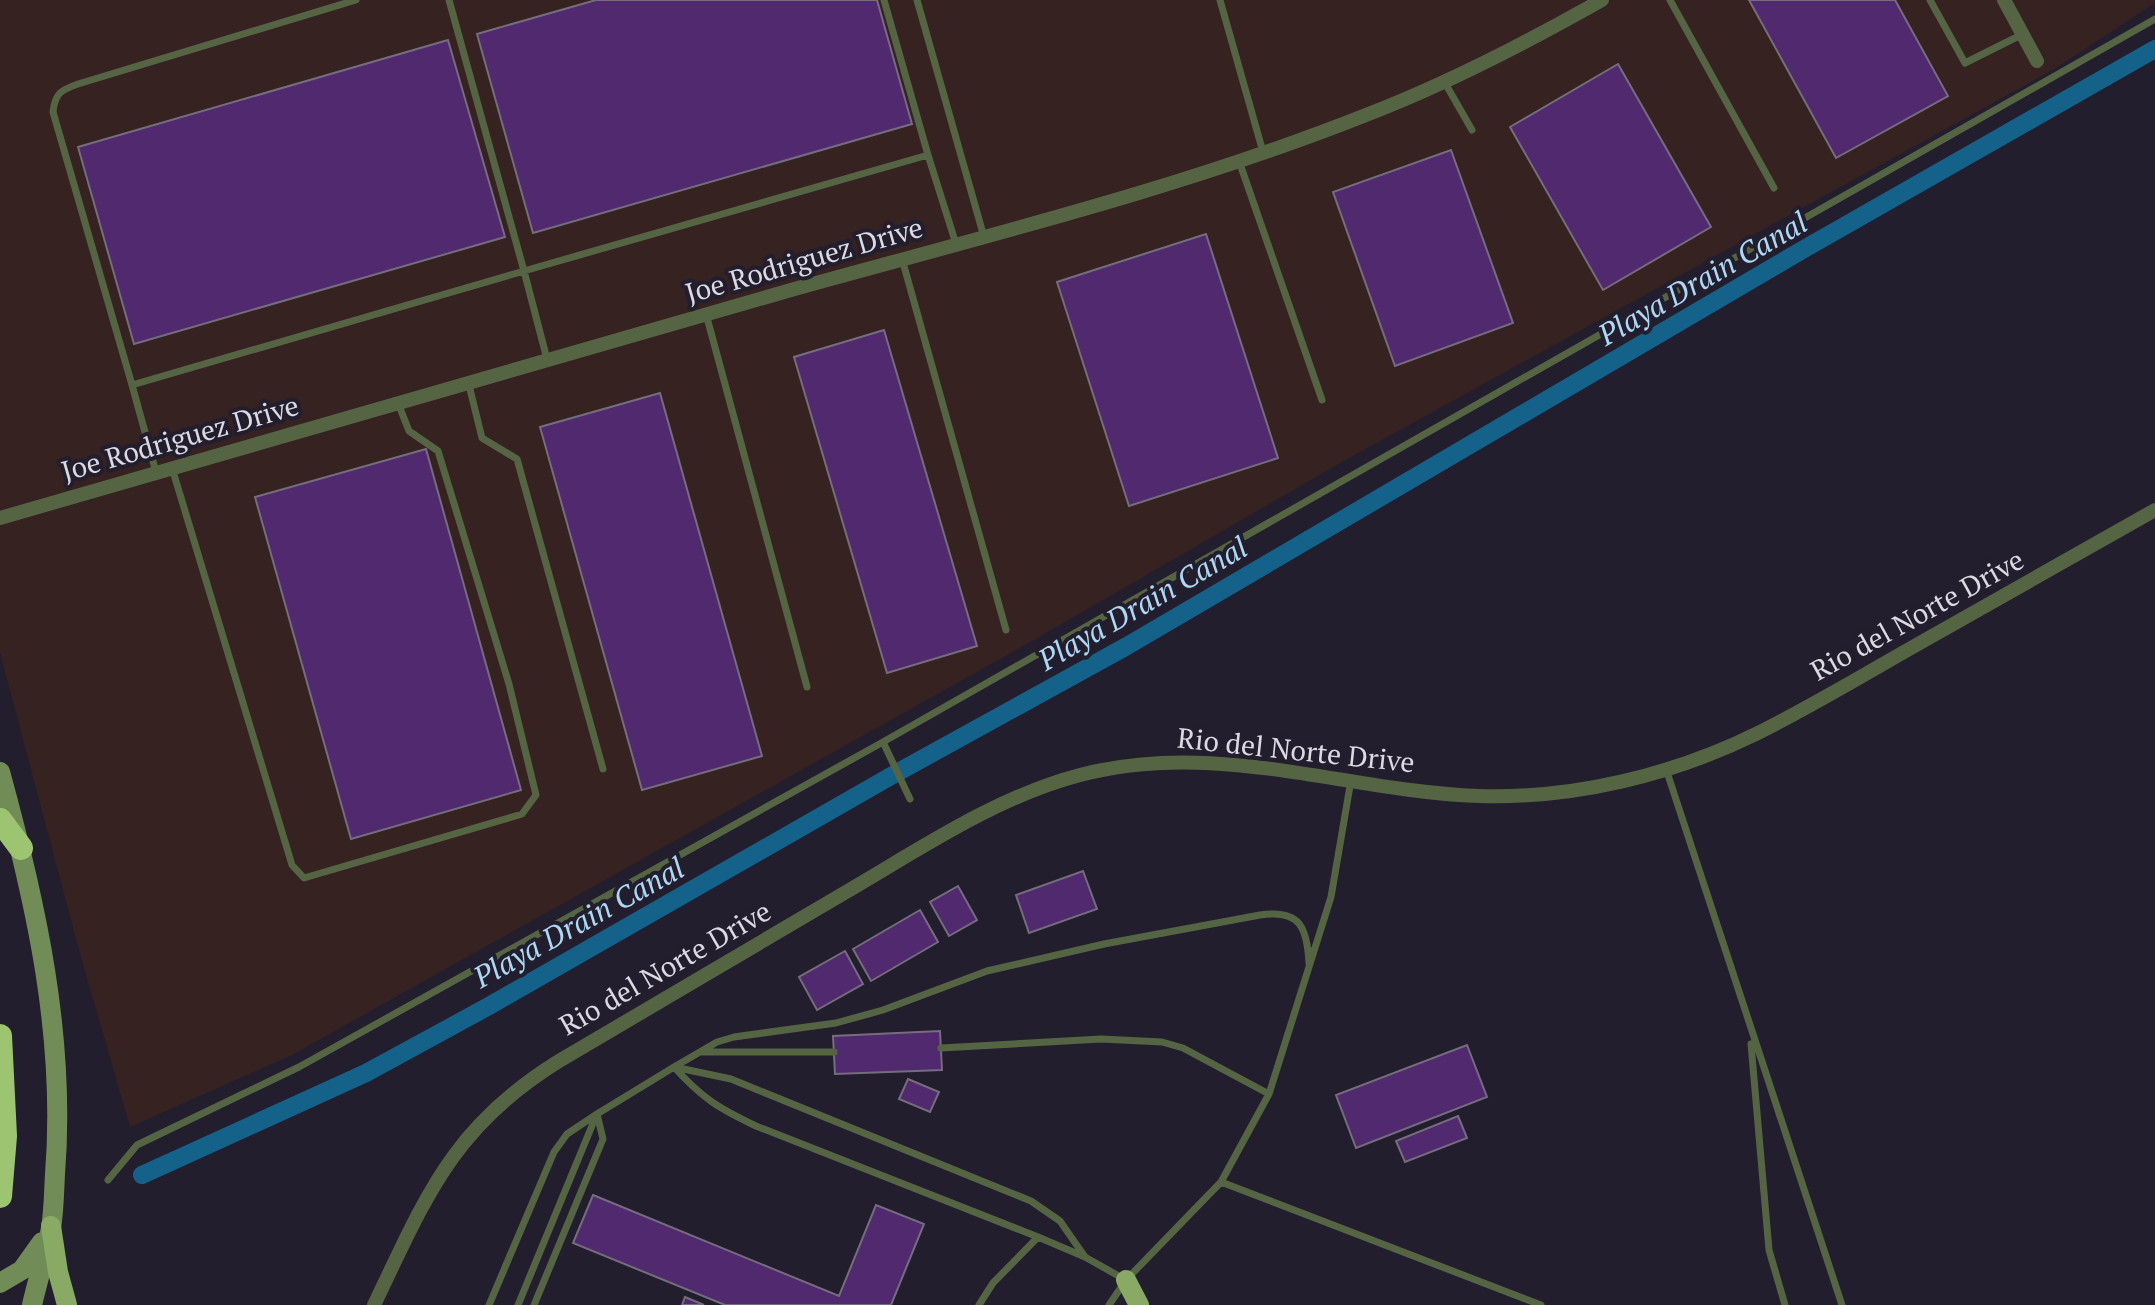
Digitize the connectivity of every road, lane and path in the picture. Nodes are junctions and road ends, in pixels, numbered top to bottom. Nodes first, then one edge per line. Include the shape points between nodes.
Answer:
1 (356, 0) edge
2 (449, 0) edge
3 (884, 0) edge
4 (917, 0) edge
5 (1220, 0) edge
6 (1602, 0) edge
7 (1670, 0) edge
8 (1930, 0) edge
9 (2004, 0) edge
10 (2155, 19) edge
11 (2023, 34) junction
12 (2037, 61) dead end
13 (1444, 81) junction
14 (1472, 130) dead end
15 (1263, 152) junction
16 (928, 155) junction
17 (1239, 161) junction
18 (1774, 188) dead end
19 (984, 237) junction
20 (956, 244) junction
21 (902, 259) junction
22 (524, 271) junction
23 (706, 314) junction
24 (547, 359) junction
25 (468, 381) junction
26 (132, 385) junction
27 (1322, 400) dead end
28 (397, 402) junction
29 (172, 468) junction
30 (156, 472) junction
31 (2155, 510) edge
32 (0, 518) edge
33 (1006, 630) dead end
34 (807, 687) dead end
35 (883, 742) junction
36 (603, 769) dead end
37 (1666, 769) junction
38 (0, 772) edge
39 (1351, 780) junction
40 (910, 799) dead end
41 (0, 820) edge
42 (21, 848) junction
43 (1309, 963) junction
44 (1750, 1030) junction
45 (0, 1036) edge
46 (941, 1048) dead end
47 (698, 1052) junction
48 (834, 1052) dead end
49 (674, 1067) junction
50 (1269, 1094) junction
51 (597, 1114) junction
52 (108, 1180) dead end
53 (1221, 1182) junction
54 (0, 1196) edge
55 (51, 1226) junction
56 (1038, 1237) junction
57 (1085, 1257) junction
58 (1126, 1280) junction
59 (0, 1283) edge
60 (32, 1305) edge
61 (67, 1305) edge
62 (374, 1305) edge
63 (489, 1305) edge
64 (518, 1305) edge
65 (534, 1305) edge
66 (979, 1305) edge
67 (1109, 1305) edge
68 (1139, 1305) edge
69 (1541, 1305) edge
70 (1785, 1305) edge
71 (1842, 1305) edge

1 - 26 lane via 78,84 54,98 53,112
2 - 22 lane
3 - 16 lane
4 - 19 lane
5 - 15 lane
6 - 13 street, Joe Rodriguez Drive
7 - 18 lane
8 - 11 lane via 1965,63
9 - 11 street
10 - 35 lane
11 - 12 street
13 - 14 lane
13 - 15 street, Joe Rodriguez Drive via 1371,114
15 - 17 street, Joe Rodriguez Drive
16 - 20 lane
16 - 22 lane
17 - 19 street, Joe Rodriguez Drive
17 - 27 lane
19 - 20 street, Joe Rodriguez Drive
20 - 21 street, Joe Rodriguez Drive
21 - 23 street, Joe Rodriguez Drive
21 - 33 lane
22 - 24 lane
22 - 26 lane
23 - 24 street, Joe Rodriguez Drive
23 - 34 lane
24 - 25 street, Joe Rodriguez Drive
25 - 28 street, Joe Rodriguez Drive
25 - 36 lane via 482,438 517,459
26 - 30 lane
28 - 29 street, Joe Rodriguez Drive
28 - 29 lane via 409,431 438,451 509,684 536,795 522,814 493,823 304,878 298,872
29 - 30 street, Joe Rodriguez Drive
30 - 32 street, Joe Rodriguez Drive
31 - 37 street, Rio del Norte Drive via 1794,715
35 - 40 lane
35 - 52 lane via 299,1067 137,1145
37 - 39 street, Rio del Norte Drive via 1610,784 1514,795 1479,796
37 - 44 lane
38 - 42 main road
39 - 43 lane via 1331,897
39 - 62 street, Rio del Norte Drive via 1202,761 1116,767 1031,791 937,838 549,1067 497,1105 439,1176
41 - 42 highway
42 - 55 main road via 51,1004 58,1072
43 - 47 lane via 1300,923 1286,914 1260,915 987,971 864,1015 734,1037
43 - 50 lane
44 - 70 lane via 1769,1250
44 - 71 lane
45 - 54 highway via 5,1136
46 - 50 lane via 1101,1039 1162,1042
47 - 48 lane
47 - 49 lane
49 - 51 lane
49 - 56 lane via 706,1099 756,1126
49 - 57 lane via 731,1079 1031,1201 1060,1221
50 - 53 lane
51 - 63 lane via 567,1134 554,1152
51 - 64 lane
51 - 65 lane via 603,1139
53 - 58 lane
53 - 69 lane
55 - 59 main road via 30,1262
55 - 60 main road
55 - 61 main road
56 - 57 lane
56 - 66 lane
57 - 58 lane
58 - 67 lane
58 - 68 main road

